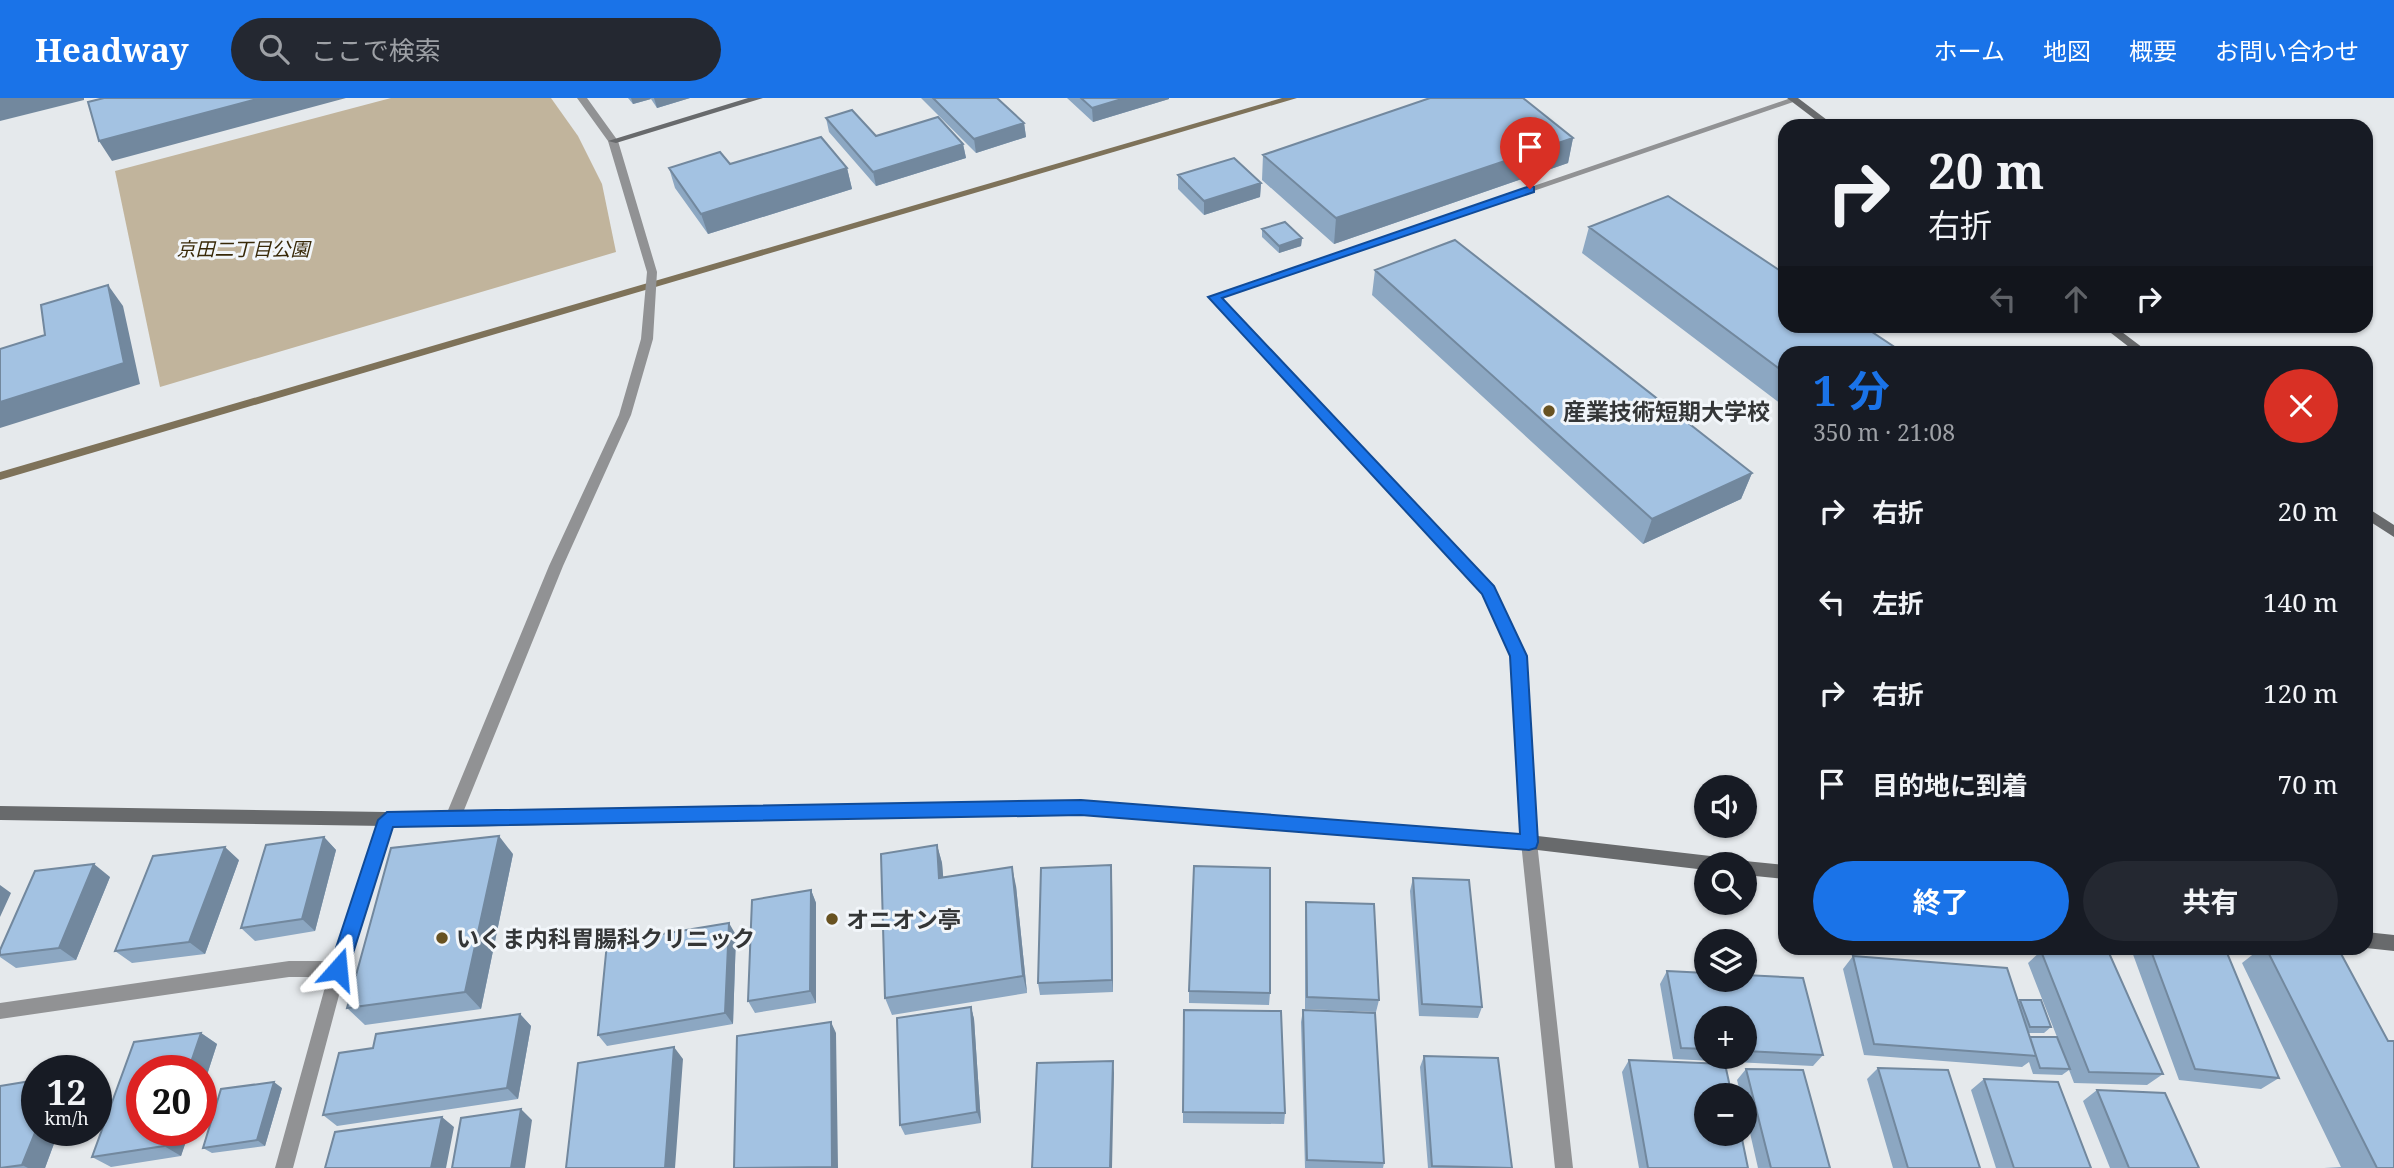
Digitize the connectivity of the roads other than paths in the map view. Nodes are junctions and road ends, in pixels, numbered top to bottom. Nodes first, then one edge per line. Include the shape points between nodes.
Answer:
1 (582, 98) edge
2 (758, 98) edge
3 (1793, 99) edge
4 (1820, 119) edge
5 (613, 141) junction
6 (2117, 333) edge
7 (2135, 346) edge
8 (2373, 517) edge
9 (2394, 532) edge
10 (0, 813) edge
11 (387, 820) junction
12 (452, 820) junction
13 (1529, 842) junction
14 (1694, 861) edge
15 (1757, 868) edge
16 (1778, 871) edge
17 (2373, 941) edge
18 (2394, 943) edge
19 (338, 969) junction
20 (0, 1011) edge
21 (284, 1168) edge
22 (1564, 1168) edge

1 - 5 street
2 - 5 street
3 - 4 street
3 - 13 street via 1214,297 1489,590 1518,656
5 - 12 street via 652,276 647,339 625,415 556,566
6 - 7 street
8 - 9 street
10 - 11 street
11 - 12 street
11 - 19 street
12 - 13 street via 1081,807
13 - 14 street
13 - 22 street
15 - 16 street
17 - 18 street
19 - 20 street via 289,969
19 - 21 street

